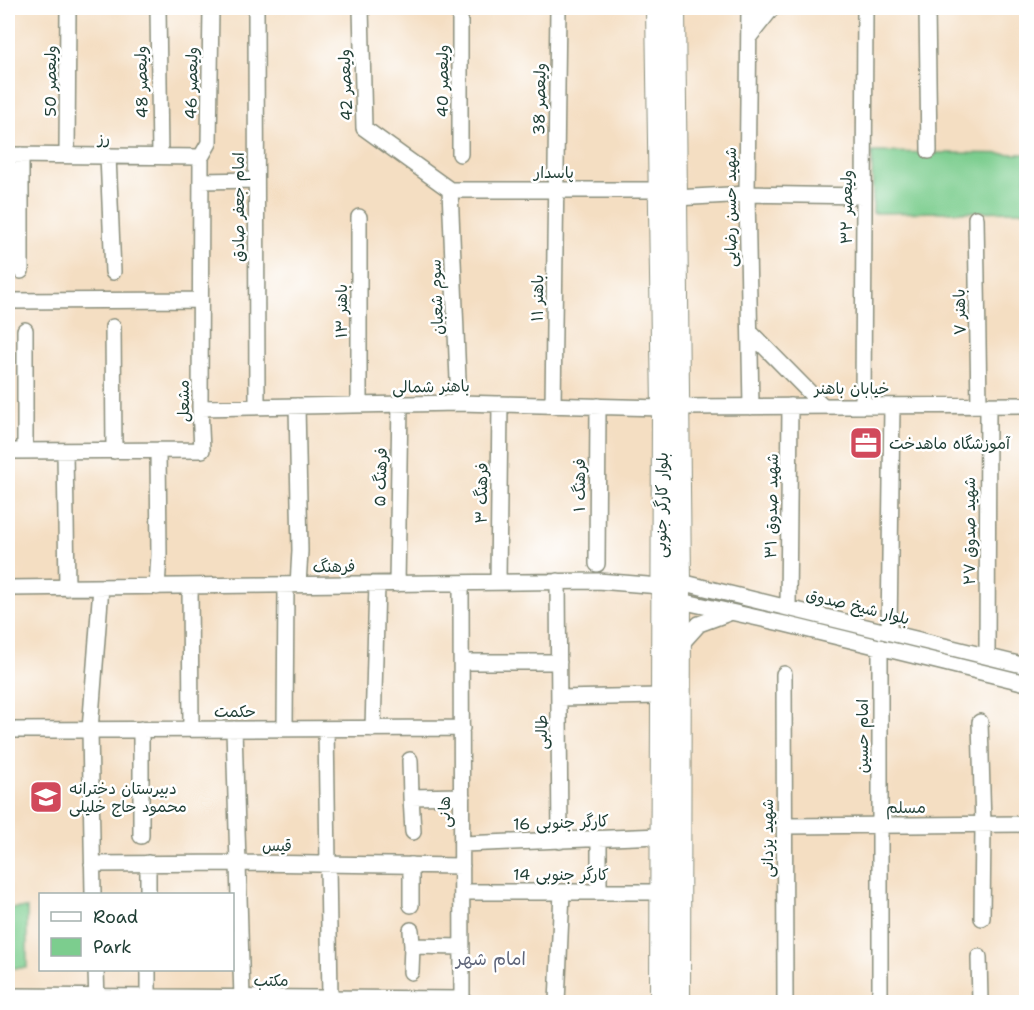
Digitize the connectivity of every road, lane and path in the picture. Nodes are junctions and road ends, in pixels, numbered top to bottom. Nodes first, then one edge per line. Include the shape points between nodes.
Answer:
1 (68, 8) edge
2 (158, 8) edge
3 (211, 8) edge
4 (256, 8) edge
5 (361, 8) edge
6 (460, 8) edge
7 (558, 8) edge
8 (656, 8) edge
9 (675, 8) edge
10 (749, 8) edge
11 (772, 8) edge
12 (865, 8) edge
13 (927, 8) edge
14 (749, 37) junction
15 (929, 151) dead end
16 (460, 154) dead end
17 (14, 155) edge
18 (67, 155) junction
19 (108, 156) junction
20 (159, 156) junction
21 (201, 157) junction
22 (256, 180) junction
23 (201, 181) junction
24 (450, 190) junction
25 (556, 190) junction
26 (657, 190) junction
27 (747, 194) junction
28 (864, 196) junction
29 (676, 198) junction
30 (359, 217) dead end
31 (976, 218) dead end
32 (21, 271) dead end
33 (113, 272) dead end
34 (200, 300) junction
35 (8, 301) edge
36 (113, 327) dead end
37 (25, 330) dead end
38 (750, 332) junction
39 (670, 381) junction
40 (459, 403) junction
41 (400, 404) junction
42 (501, 404) junction
43 (359, 405) junction
44 (983, 405) junction
45 (1026, 405) edge
46 (297, 406) junction
47 (553, 406) junction
48 (598, 406) junction
49 (790, 406) junction
50 (823, 406) junction
51 (863, 406) junction
52 (892, 406) junction
53 (257, 407) junction
54 (751, 407) junction
55 (200, 408) junction
56 (670, 408) junction
57 (158, 450) junction
58 (8, 451) edge
59 (25, 451) junction
60 (65, 451) junction
61 (114, 451) junction
62 (597, 564) dead end
63 (558, 581) junction
64 (498, 582) junction
65 (461, 583) junction
66 (377, 584) junction
67 (396, 584) junction
68 (292, 585) junction
69 (157, 586) junction
70 (190, 586) junction
71 (660, 586) junction
72 (101, 587) junction
73 (8, 588) edge
74 (67, 588) junction
75 (681, 591) junction
76 (788, 607) junction
77 (731, 612) junction
78 (889, 632) junction
79 (681, 644) junction
80 (880, 647) junction
81 (987, 657) junction
82 (462, 662) junction
83 (559, 662) junction
84 (1026, 666) edge
85 (784, 674) dead end
86 (1026, 684) edge
87 (660, 696) junction
88 (559, 698) junction
89 (980, 722) dead end
90 (462, 728) junction
91 (141, 729) junction
92 (191, 729) junction
93 (234, 729) junction
94 (285, 729) junction
95 (326, 729) junction
96 (373, 729) junction
97 (8, 730) edge
98 (90, 730) junction
99 (410, 760) dead end
100 (462, 796) junction
101 (411, 798) junction
102 (1026, 824) edge
103 (880, 825) junction
104 (983, 825) junction
105 (785, 826) junction
106 (412, 832) dead end
107 (141, 836) dead end
108 (660, 837) junction
109 (599, 839) junction
110 (560, 841) junction
111 (463, 844) junction
112 (148, 863) junction
113 (238, 863) junction
114 (328, 863) junction
115 (92, 864) junction
116 (411, 865) junction
117 (462, 866) junction
118 (462, 892) junction
119 (562, 892) junction
120 (598, 892) junction
121 (660, 892) junction
122 (93, 893) edge
123 (148, 893) edge
124 (411, 905) dead end
125 (982, 918) dead end
126 (461, 947) junction
127 (979, 957) dead end
128 (96, 971) edge
129 (148, 971) edge
130 (411, 972) dead end
131 (8, 996) edge
132 (148, 998) junction
133 (242, 998) junction
134 (330, 998) junction
135 (97, 1000) edge
136 (187, 1000) edge
137 (281, 1000) edge
138 (375, 1000) edge
139 (462, 1001) edge
140 (557, 1002) edge
141 (660, 1002) edge
142 (680, 1002) edge
143 (786, 1002) edge
144 (880, 1002) edge
145 (980, 1002) edge

1 - 18 street, ولیعصر 50
2 - 20 street, ولیعصر 48
3 - 21 street, ولیعصر 46 via 208,143
4 - 22 street, امام جعفر صادق
5 - 24 street, ولیعصر 42 via 364,128
6 - 16 street, ولیعصر 40
7 - 25 street, ولیعصر 38
8 - 26 main road, بلوار کارگر جنوبی
9 - 29 main road, بلوار کارگر جنوبی
10 - 14 street, شهید حسن رضایی
11 - 14 street
12 - 28 street, ولیعصر ۳۲
13 - 15 street
14 - 27 street, شهید حسن رضایی
17 - 18 street, رز
17 - 32 street
18 - 19 street, رز
19 - 20 street, رز
19 - 33 street
20 - 21 street, رز
21 - 23 street, مشعل
22 - 23 street
22 - 53 street, امام جعفر صادق
23 - 34 street, مشعل
24 - 25 street, پاسدار
24 - 40 street, سوم شعبان
25 - 26 street, پاسدار
25 - 47 street, باهنر ۱۱
26 - 39 main road, بلوار کارگر جنوبی
27 - 28 street
27 - 29 street
27 - 38 street, شهید حسن رضایی
28 - 51 street, ولیعصر ۳۲
29 - 39 main road, بلوار کارگر جنوبی
30 - 43 street, باهنر ۱۳
31 - 44 street, باهنر ۷
34 - 35 street
34 - 55 street, مشعل
36 - 61 street
37 - 59 street
38 - 50 street
38 - 54 street, شهید حسن رضایی
39 - 56 main road, بلوار کارگر جنوبی
40 - 41 street, باهنر شمالی
40 - 42 street, باهنر شمالی
41 - 43 street, باهنر شمالی
41 - 67 street, فرهنگ ۵
42 - 47 street, باهنر شمالی
42 - 64 street, فرهنگ ۳
43 - 46 street, باهنر شمالی
44 - 45 street, خیابان باهنر
44 - 52 street, خیابان باهنر
44 - 81 street, شهید صدوق ۲۷
46 - 53 street, باهنر شمالی
46 - 68 street via 300,552
47 - 48 street, باهنر شمالی
48 - 56 street, باهنر شمالی
48 - 62 street, فرهنگ ۱
49 - 50 street, خیابان باهنر
49 - 54 street, خیابان باهنر
49 - 76 street, شهید صدوق ۳۱
50 - 51 street, خیابان باهنر
51 - 52 street, خیابان باهنر
52 - 78 street
53 - 55 street, باهنر شمالی
54 - 56 street, خیابان باهنر
55 - 57 street, مشعل via 202,450
56 - 71 main road, بلوار کارگر جنوبی
56 - 75 main road, بلوار کارگر جنوبی
57 - 61 street, مشعل
57 - 69 street
58 - 59 street, مشعل
59 - 60 street, مشعل
60 - 61 street, مشعل
60 - 74 street
63 - 64 street, فرهنگ
63 - 71 street, فرهنگ
63 - 83 street, طالبی
64 - 65 street, فرهنگ
65 - 67 street, فرهنگ
65 - 82 street, هانی
66 - 67 street, فرهنگ
66 - 68 street, فرهنگ
66 - 96 street
68 - 70 street, فرهنگ
68 - 94 street via 285,622
69 - 70 street, فرهنگ
69 - 72 street, فرهنگ
70 - 92 street
71 - 75 main road
71 - 87 main road, بلوار کارگر جنوبی
72 - 74 street, فرهنگ
72 - 98 street
73 - 74 street, فرهنگ
75 - 76 street, بلوار شیخ صدوق
75 - 77 street
75 - 79 main road, بلوار کارگر جنوبی
76 - 78 street, بلوار شیخ صدوق
77 - 79 street via 699,624
77 - 80 street
78 - 81 street, بلوار شیخ صدوق
79 - 142 main road, بلوار کارگر جنوبی
80 - 86 street
80 - 103 street, امام حسین
81 - 84 street, بلوار شیخ صدوق
82 - 83 street
82 - 90 street, هانی
83 - 88 street, طالبی
85 - 105 street, شهید یزدانی
87 - 88 street
87 - 108 main road, بلوار کارگر جنوبی
88 - 110 street, طالبی
89 - 104 street
90 - 96 street, حکمت
90 - 100 street, هانی
91 - 92 street, حکمت
91 - 98 street, حکمت
91 - 107 street
92 - 93 street, حکمت
93 - 94 street, حکمت
93 - 113 street
94 - 95 street, حکمت
95 - 96 street, حکمت
95 - 114 street
97 - 98 street, حکمت
98 - 115 street
99 - 101 street
100 - 101 street
100 - 111 street, هانی
101 - 106 street
102 - 104 street, مسلم
103 - 104 street, مسلم
103 - 105 street, مسلم
103 - 144 street, امام حسین
104 - 125 street
105 - 143 street, شهید یزدانی
108 - 109 street, کارگر جنوبی 16
108 - 121 main road, بلوار کارگر جنوبی
109 - 110 street, کارگر جنوبی 16
109 - 120 street
110 - 111 street, کارگر جنوبی 16
111 - 117 street, هانی
112 - 113 street, قیس
112 - 115 street, قیس
112 - 123 street
113 - 114 street, قیس
113 - 133 street
114 - 116 street, قیس
114 - 134 street
115 - 122 street
116 - 117 street, قیس
116 - 124 street
117 - 118 street, هانی
118 - 119 street, کارگر جنوبی 14
118 - 126 street, هانی
119 - 120 street, کارگر جنوبی 14
119 - 140 street
120 - 121 street, کارگر جنوبی 14
121 - 141 main road, بلوار کارگر جنوبی
126 - 130 street via 412,938
126 - 139 street, هانی
127 - 145 street
128 - 135 street
129 - 132 street
131 - 135 street, مکتب
132 - 135 street, مکتب
132 - 136 street, مکتب
133 - 136 street, مکتب
133 - 137 street, مکتب
134 - 137 street, مکتب
134 - 138 street, مکتب
138 - 139 street, مکتب

